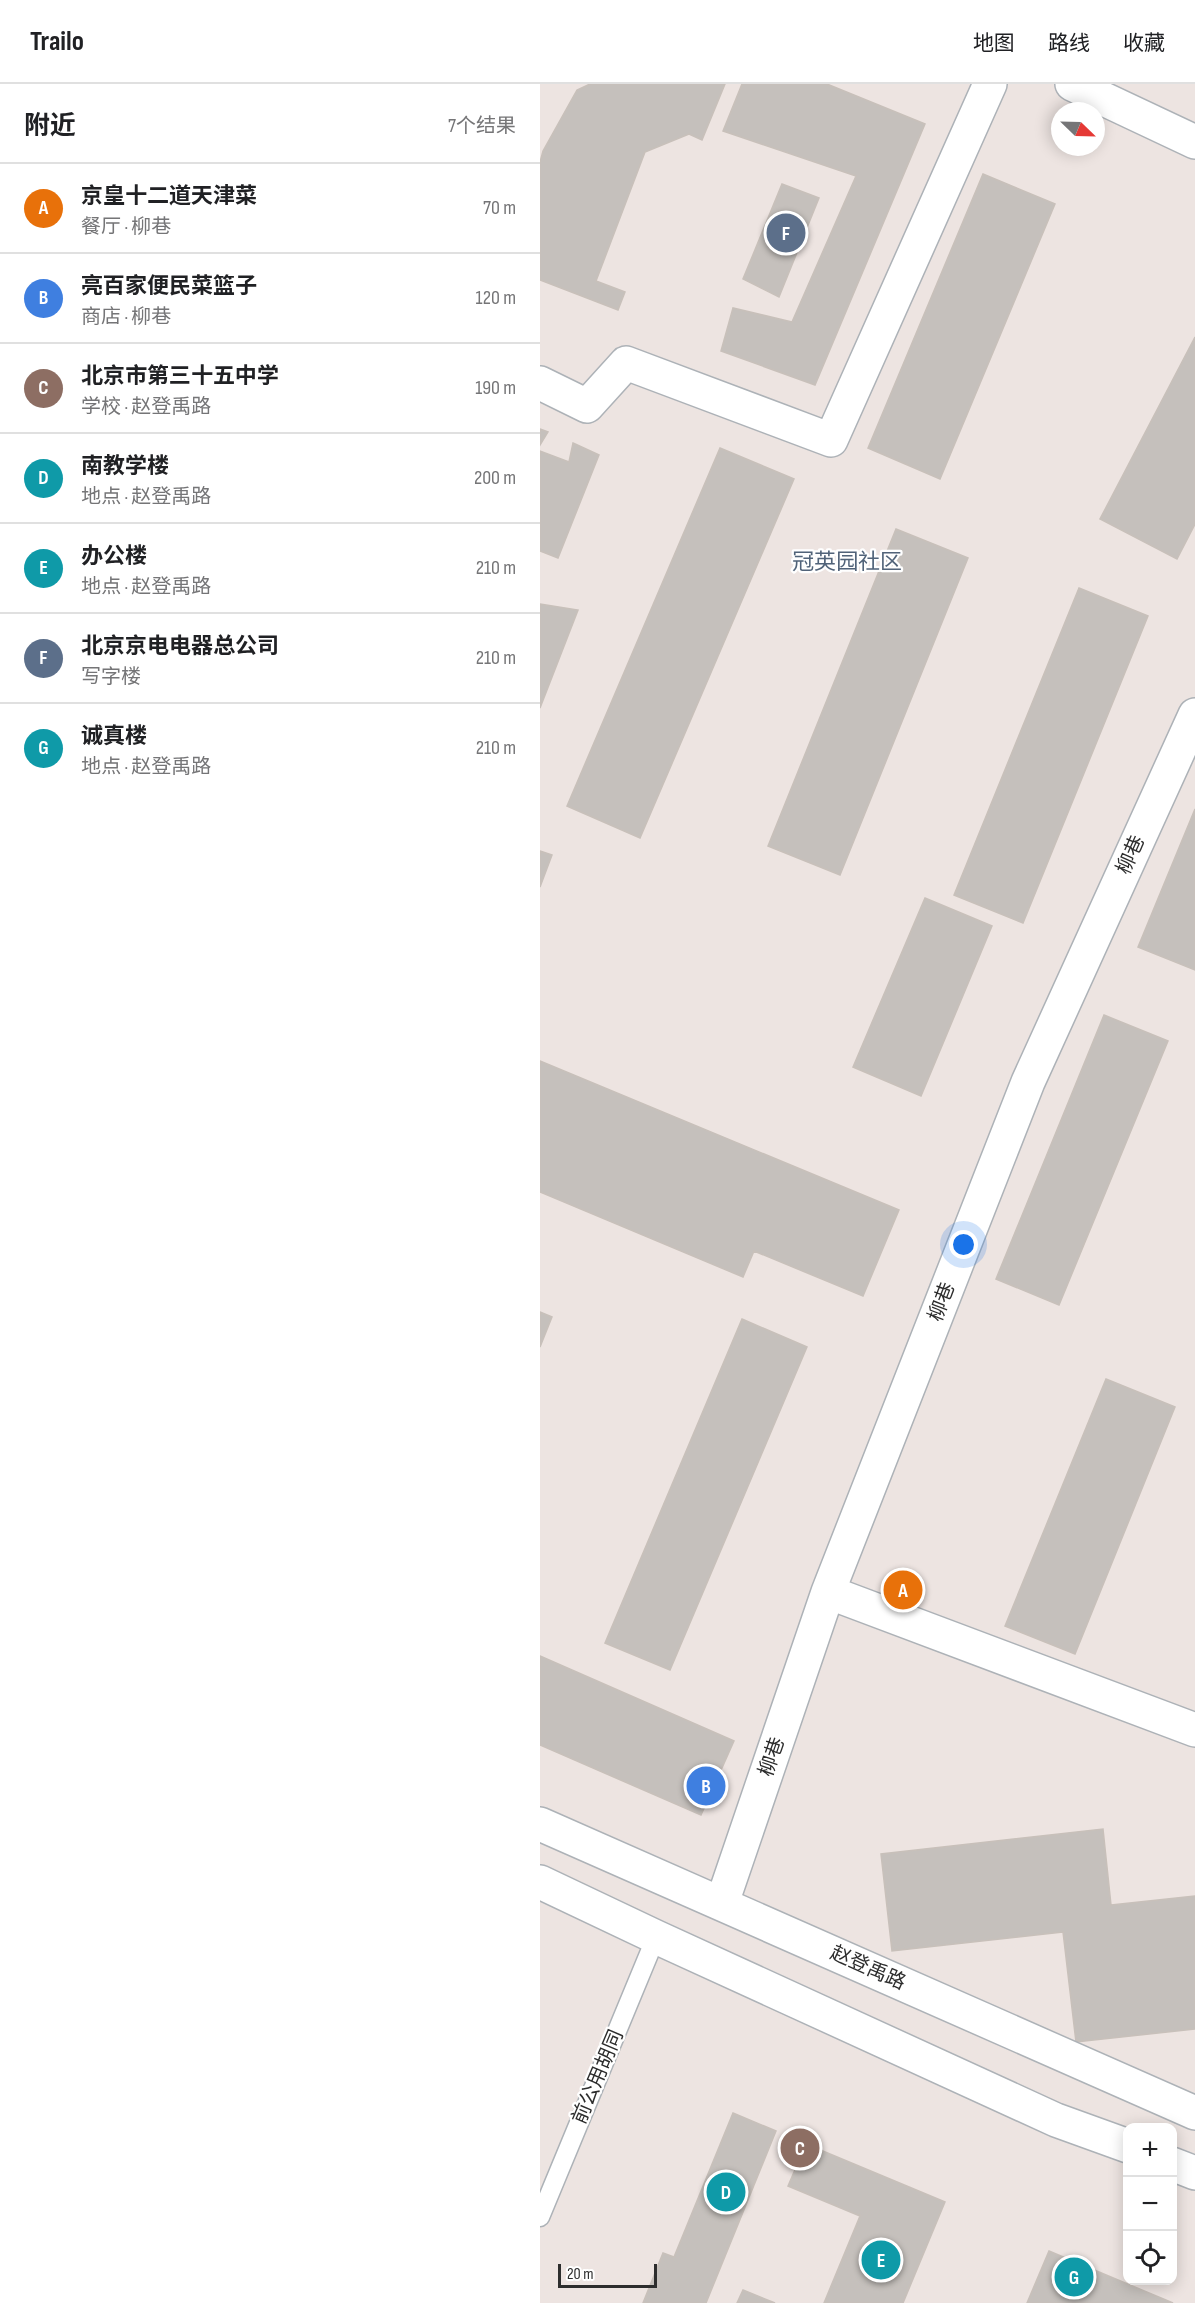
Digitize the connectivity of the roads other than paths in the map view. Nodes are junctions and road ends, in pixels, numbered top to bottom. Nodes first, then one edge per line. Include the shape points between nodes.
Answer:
1 (990, 84) edge
2 (1072, 84) edge
3 (1195, 142) edge
4 (540, 383) edge
5 (1195, 715) edge
6 (828, 1592) junction
7 (1195, 1730) edge
8 (540, 1824) edge
9 (540, 1882) edge
10 (722, 1903) junction
11 (656, 1937) junction
12 (1195, 2113) edge
13 (1123, 2144) edge
14 (1177, 2166) edge
15 (1195, 2174) edge
16 (540, 2217) edge

1 - 4 street via 831,440 626,363 587,406
2 - 3 street
5 - 6 street, 柳巷 via 1028,1082
6 - 7 street
6 - 10 street, 柳巷
8 - 10 street, 赵登禹路
9 - 11 street
10 - 12 street, 赵登禹路
11 - 13 street via 1056,2120
11 - 16 lane, 前公用胡同
14 - 15 street

